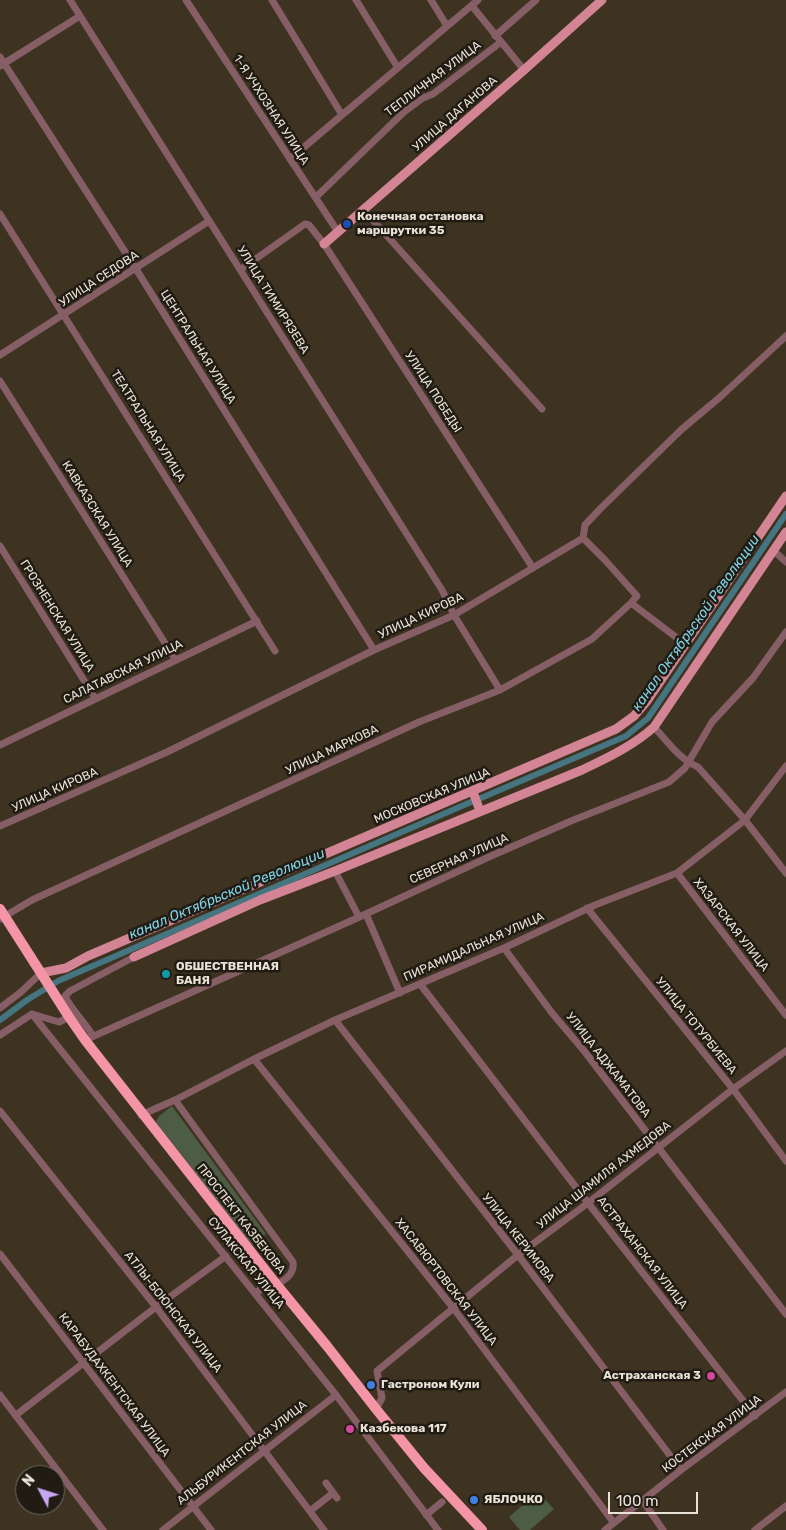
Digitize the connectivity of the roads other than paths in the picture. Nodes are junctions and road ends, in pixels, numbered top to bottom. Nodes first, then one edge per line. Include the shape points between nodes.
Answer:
1 (70, 0) edge
2 (186, 0) edge
3 (272, 0) edge
4 (356, 0) edge
5 (431, 0) edge
6 (478, 0) edge
7 (536, 0) edge
8 (601, 0) edge
9 (472, 6) junction
10 (80, 16) junction
11 (447, 26) junction
12 (498, 39) junction
13 (1, 62) edge
14 (398, 68) junction
15 (523, 70) junction
16 (342, 115) junction
17 (290, 159) junction
18 (316, 197) junction
19 (363, 210) junction
20 (0, 214) edge
21 (209, 221) junction
22 (337, 231) junction
23 (323, 243) junction
24 (136, 269) junction
25 (240, 270) junction
26 (64, 315) junction
27 (786, 336) edge
28 (0, 355) edge
29 (0, 381) edge
30 (542, 409) dead end
31 (786, 496) edge
32 (786, 532) edge
33 (584, 538) junction
34 (0, 546) edge
35 (773, 550) junction
36 (786, 562) edge
37 (533, 568) junction
38 (631, 603) junction
39 (454, 614) junction
40 (257, 620) junction
41 (786, 632) edge
42 (685, 644) junction
43 (374, 650) junction
44 (275, 651) dead end
45 (175, 660) junction
46 (500, 690) junction
47 (95, 698) junction
48 (654, 727) junction
49 (0, 744) edge
50 (688, 763) junction
51 (786, 766) edge
52 (473, 792) junction
53 (480, 811) junction
54 (745, 820) junction
55 (0, 826) edge
56 (335, 871) junction
57 (786, 873) edge
58 (677, 874) junction
59 (587, 908) junction
60 (1, 916) edge
61 (362, 916) junction
62 (504, 948) junction
63 (134, 957) joint
64 (42, 978) junction
65 (420, 984) junction
66 (400, 993) junction
67 (0, 1008) edge
68 (32, 1014) junction
69 (786, 1015) edge
70 (67, 1018) junction
71 (335, 1020) junction
72 (0, 1035) edge
73 (89, 1038) junction
74 (786, 1051) edge
75 (254, 1059) junction
76 (733, 1089) junction
77 (175, 1100) junction
78 (0, 1111) edge
79 (141, 1115) junction
80 (658, 1148) junction
81 (786, 1161) edge
82 (588, 1203) junction
83 (0, 1254) edge
84 (226, 1256) junction
85 (518, 1256) junction
86 (274, 1286) junction
87 (255, 1292) junction
88 (156, 1307) junction
89 (454, 1309) junction
90 (786, 1314) edge
91 (83, 1363) junction
92 (786, 1392) edge
93 (336, 1395) junction
94 (0, 1396) edge
95 (376, 1409) junction
96 (16, 1416) junction
97 (755, 1416) junction
98 (265, 1450) junction
99 (681, 1470) junction
100 (326, 1483) dead end
101 (643, 1501) junction
102 (442, 1502) dead end
103 (193, 1506) junction
104 (786, 1506) edge
105 (310, 1511) junction
106 (426, 1514) junction
107 (614, 1523) junction
108 (103, 1530) edge
109 (163, 1530) edge
110 (211, 1530) edge
111 (324, 1530) edge
112 (438, 1530) edge
113 (475, 1530) edge
114 (482, 1530) edge
115 (605, 1530) edge
116 (663, 1530) edge
117 (755, 1530) edge

1 - 10 street, УЛИЦА ТИМИРЯЗЕВА
2 - 17 street, 1-Я УЧХОЗНАЯ УЛИЦА
3 - 16 street
4 - 14 street
5 - 11 street
6 - 9 street
7 - 12 street, ТЕПЛИЧНАЯ УЛИЦА
8 - 15 main road, УЛИЦА ДАГАНОВА
9 - 11 street
9 - 12 street
10 - 13 street
10 - 21 street, УЛИЦА ТИМИРЯЗЕВА
11 - 14 street
12 - 15 street
12 - 18 street, ТЕПЛИЧНАЯ УЛИЦА via 433,94 404,112
13 - 24 street, ЦЕНТРАЛЬНАЯ УЛИЦА
14 - 16 street
15 - 19 main road, УЛИЦА ДАГАНОВА
16 - 17 street
17 - 18 street, 1-Я УЧХОЗНАЯ УЛИЦА
18 - 22 street, 1-Я УЧХОЗНАЯ УЛИЦА
19 - 22 main road, УЛИЦА ДАГАНОВА
19 - 30 street
20 - 26 street, ТЕАТРАЛЬНАЯ УЛИЦА
21 - 24 street, УЛИЦА СЕДОВА
21 - 25 street, УЛИЦА ТИМИРЯЗЕВА
22 - 23 main road, УЛИЦА ДАГАНОВА
23 - 25 street, УЛИЦА ПОБЕДЫ via 310,225 305,224
23 - 37 street, УЛИЦА ПОБЕДЫ
24 - 26 street, УЛИЦА СЕДОВА
24 - 43 street, ЦЕНТРАЛЬНАЯ УЛИЦА
25 - 39 street, УЛИЦА ТИМИРЯЗЕВА
26 - 28 street, УЛИЦА СЕДОВА
26 - 40 street, ТЕАТРАЛЬНАЯ УЛИЦА
27 - 33 street via 682,429 585,525
29 - 45 street, КАВКАЗСКАЯ УЛИЦА
31 - 42 main road, МОСКОВСКАЯ УЛИЦА
32 - 35 main road
33 - 37 street, УЛИЦА КИРОВА
33 - 38 street via 637,596
34 - 47 street, ГРОЗНЕНСКАЯ УЛИЦА
35 - 36 street
35 - 48 main road
37 - 39 street, УЛИЦА КИРОВА
38 - 42 street
38 - 46 street, УЛИЦА МАРКОВА via 592,639
39 - 43 street, УЛИЦА КИРОВА
39 - 46 street, УЛИЦА ТИМИРЯЗЕВА
40 - 44 street, ТЕАТРАЛЬНАЯ УЛИЦА
40 - 45 street, САЛАТАВСКАЯ УЛИЦА
41 - 50 street, СЕВЕРНАЯ УЛИЦА via 753,678 712,722
42 - 52 main road, МОСКОВСКАЯ УЛИЦА via 647,701 626,723
43 - 55 street, УЛИЦА КИРОВА via 167,752
45 - 47 street, САЛАТАВСКАЯ УЛИЦА
46 - 60 street, УЛИЦА МАРКОВА via 419,722
47 - 49 street, САЛАТАВСКАЯ УЛИЦА
48 - 50 street
48 - 53 main road via 618,752 582,770
50 - 54 street via 698,768
50 - 61 street, СЕВЕРНАЯ УЛИЦА via 669,782 562,825
51 - 54 street, ПИРАМИДАЛЬНАЯ УЛИЦА
52 - 53 main road
52 - 64 main road, МОСКОВСКАЯ УЛИЦА
53 - 56 main road
54 - 57 street
54 - 58 street, ПИРАМИДАЛЬНАЯ УЛИЦА
56 - 61 street
56 - 63 main road via 260,900
58 - 59 street, ПИРАМИДАЛЬНАЯ УЛИЦА
58 - 69 street, ХАЗАРСКАЯ УЛИЦА
59 - 62 street, ПИРАМИДАЛЬНАЯ УЛИЦА
59 - 76 street, УЛИЦА ТОТУРБИЕВА
60 - 64 highway, ПРОСПЕКТ КАЗБЕКОВА
61 - 66 street
61 - 73 street, СЕВЕРНАЯ УЛИЦА
62 - 65 street, ПИРАМИДАЛЬНАЯ УЛИЦА
62 - 80 street, УЛИЦА АДЖАМАТОВА
63 - 73 street via 65,996 87,1025
64 - 67 street
64 - 70 highway, ПРОСПЕКТ КАЗБЕКОВА
65 - 66 street, ПИРАМИДАЛЬНАЯ УЛИЦА
65 - 82 street, АСТРАХАНСКАЯ УЛИЦА
66 - 71 street, ПИРАМИДАЛЬНАЯ УЛИЦА
68 - 70 street via 59,1022
68 - 72 street
68 - 84 street, СУЛАКСКАЯ УЛИЦА
70 - 73 highway, ПРОСПЕКТ КАЗБЕКОВА
70 - 79 highway, ПРОСПЕКТ КАЗБЕКОВА
71 - 75 street, ПИРАМИДАЛЬНАЯ УЛИЦА
71 - 85 street, УЛИЦА КЕРИМОВА
73 - 79 highway, ПРОСПЕКТ КАЗБЕКОВА
74 - 76 street, УЛИЦА ШАМИЛЯ АХМЕДОВА
75 - 77 street, ПИРАМИДАЛЬНАЯ УЛИЦА
75 - 89 street, ХАСАВЮРТОВСКАЯ УЛИЦА
76 - 80 street, УЛИЦА ШАМИЛЯ АХМЕДОВА
76 - 81 street, УЛИЦА ТОТУРБИЕВА
77 - 79 street, ПИРАМИДАЛЬНАЯ УЛИЦА
77 - 86 street via 293,1262 290,1274
78 - 88 street, АТЛЫ-БОЮНСКАЯ УЛИЦА
79 - 86 highway, ПРОСПЕКТ КАЗБЕКОВА
80 - 82 street, УЛИЦА ШАМИЛЯ АХМЕДОВА
80 - 90 street, УЛИЦА АДЖАМАТОВА
82 - 85 street, УЛИЦА ШАМИЛЯ АХМЕДОВА
82 - 97 street, АСТРАХАНСКАЯ УЛИЦА
83 - 91 street, КАРАБУДАХКЕНТСКАЯ УЛИЦА
84 - 87 street, СУЛАКСКАЯ УЛИЦА
84 - 88 street
85 - 89 street, УЛИЦА ШАМИЛЯ АХМЕДОВА
85 - 99 street, УЛИЦА КЕРИМОВА
86 - 87 street
86 - 95 highway, ПРОСПЕКТ КАЗБЕКОВА
86 - 113 highway, ПРОСПЕКТ КАЗБЕКОВА via 420,1473
87 - 93 street, СУЛАКСКАЯ УЛИЦА
88 - 91 street
88 - 98 street, АТЛЫ-БОЮНСКАЯ УЛИЦА
89 - 95 street, УЛИЦА ШАМИЛЯ АХМЕДОВА via 378,1371 382,1398
89 - 107 street, ХАСАВЮРТОВСКАЯ УЛИЦА
91 - 96 street
91 - 103 street, КАРАБУДАХКЕНТСКАЯ УЛИЦА
92 - 97 street, КОСТЕКСКАЯ УЛИЦА
93 - 98 street, АЛЬБУРИКЕНТСКАЯ УЛИЦА
93 - 106 street, СУЛАКСКАЯ УЛИЦА
94 - 96 street
95 - 114 highway, ПРОСПЕКТ КАЗБЕКОВА via 424,1468
96 - 108 street
97 - 99 street, КОСТЕКСКАЯ УЛИЦА
98 - 103 street, АЛЬБУРИКЕНТСКАЯ УЛИЦА
98 - 105 street, АТЛЫ-БОЮНСКАЯ УЛИЦА
99 - 101 street, КОСТЕКСКАЯ УЛИЦА
100 - 105 street via 335,1496
101 - 107 street, КОСТЕКСКАЯ УЛИЦА
101 - 116 street
102 - 106 street
103 - 109 street, АЛЬБУРИКЕНТСКАЯ УЛИЦА
103 - 110 street, КАРАБУДАХКЕНТСКАЯ УЛИЦА
104 - 117 street
105 - 111 street, АТЛЫ-БОЮНСКАЯ УЛИЦА
106 - 112 street, СУЛАКСКАЯ УЛИЦА
107 - 115 street, КОСТЕКСКАЯ УЛИЦА

